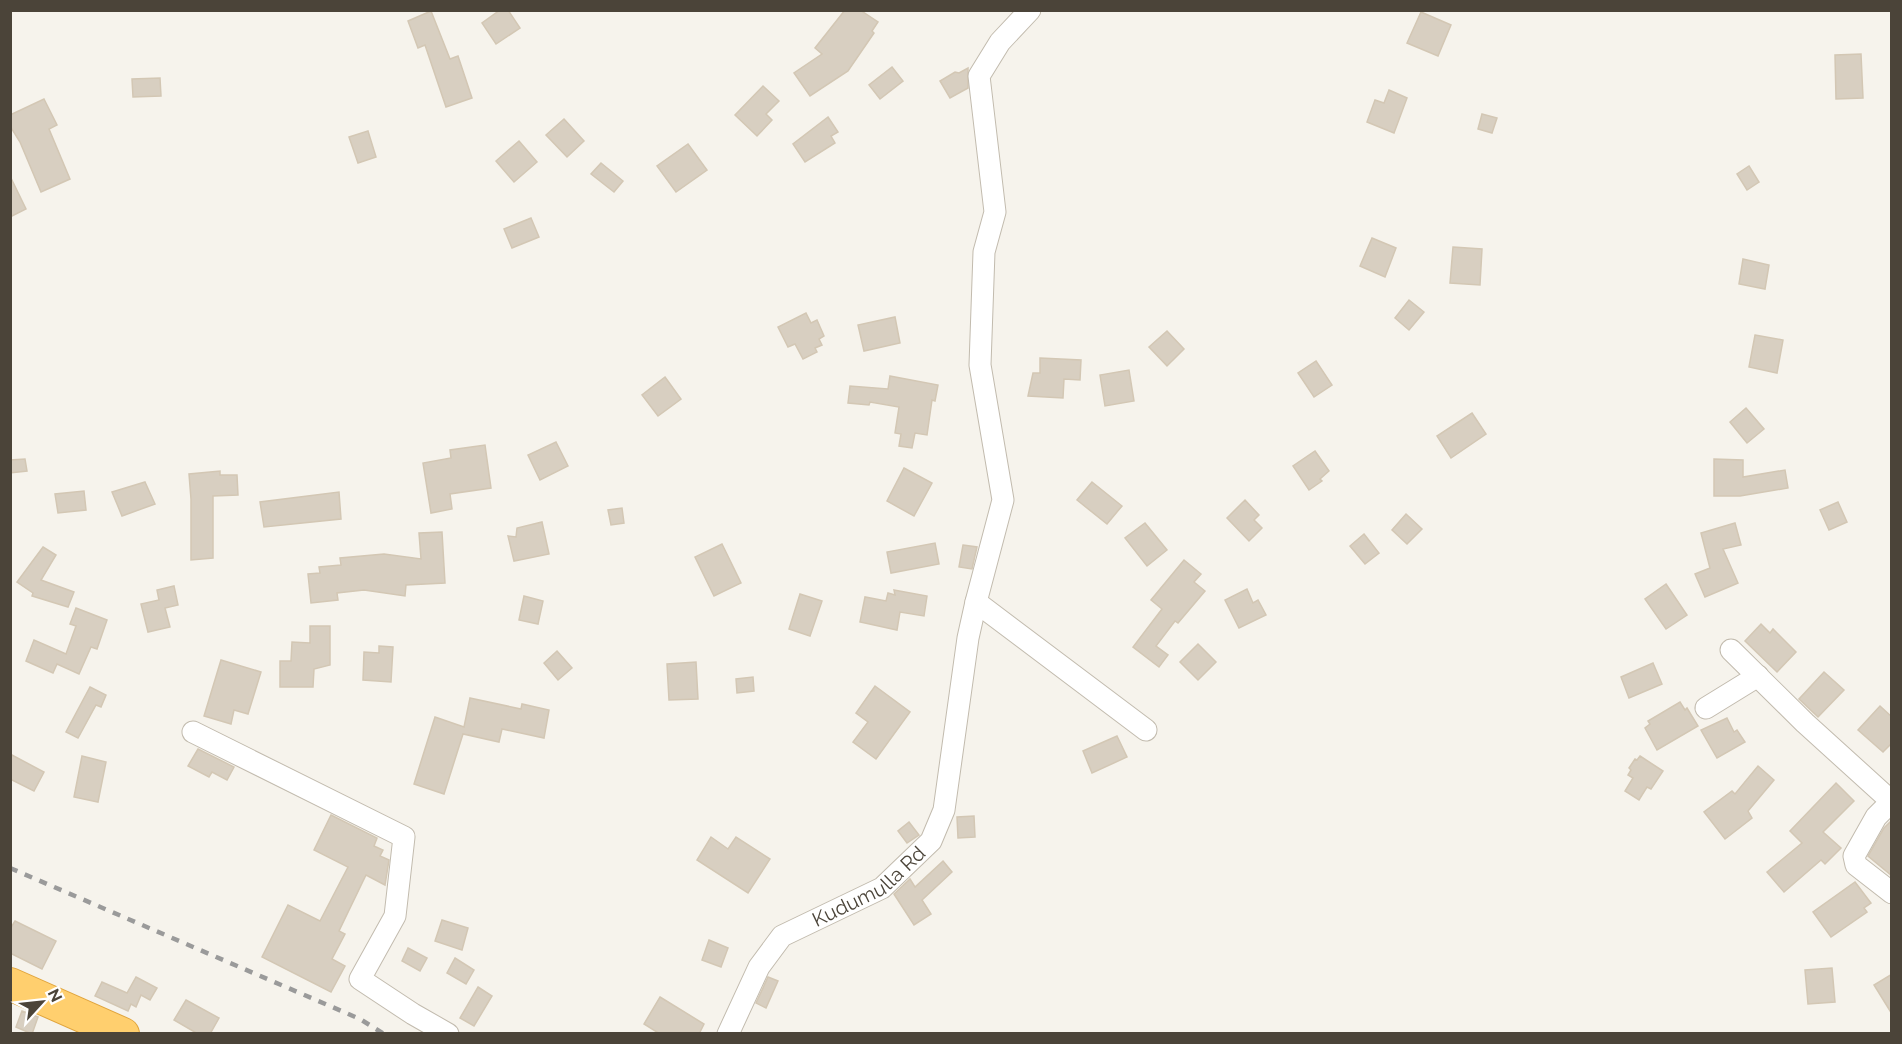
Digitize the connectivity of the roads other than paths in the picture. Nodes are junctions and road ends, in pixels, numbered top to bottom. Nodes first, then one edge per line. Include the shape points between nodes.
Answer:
1 (1030, 10) edge
2 (976, 602) junction
3 (1731, 650) dead end
4 (1758, 676) junction
5 (1706, 708) dead end
6 (1146, 730) dead end
7 (193, 732) dead end
8 (1891, 801) edge
9 (1892, 893) edge
10 (10, 984) edge
11 (123, 1034) edge
12 (448, 1034) edge
13 (728, 1034) edge

1 - 2 street, Kudumulla Rd via 1000,42 979,76 995,212 984,252 980,365 1003,500
2 - 6 street
2 - 13 street, Kudumulla Rd via 944,810 931,841 882,888 782,936 759,967
3 - 4 street
4 - 5 street
4 - 8 street
7 - 12 street via 404,837 395,916 360,979
8 - 9 street via 1876,817 1854,856 1856,865
10 - 11 highway

